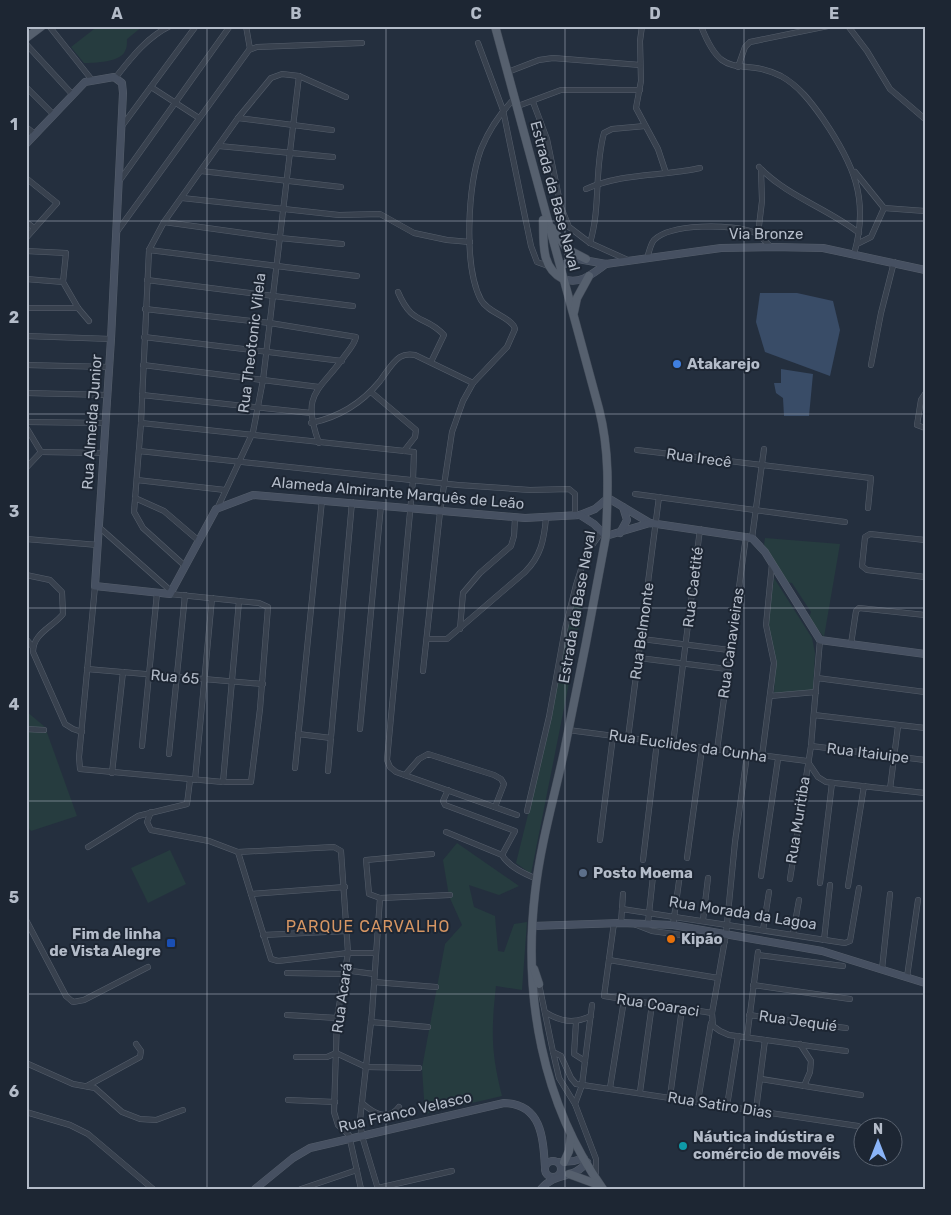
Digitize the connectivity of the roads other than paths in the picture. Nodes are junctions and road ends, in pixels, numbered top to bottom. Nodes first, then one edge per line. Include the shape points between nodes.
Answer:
1 (42, 26) edge
2 (49, 26) edge
3 (170, 26) edge
4 (196, 26) edge
5 (230, 26) edge
6 (246, 26) edge
7 (495, 26) edge
8 (642, 26) edge
9 (700, 26) edge
10 (828, 26) edge
11 (848, 26) edge
12 (814, 27) edge
13 (29, 33) edge
14 (362, 43) dead end
15 (478, 43) dead end
16 (26, 44) edge
17 (250, 49) junction
18 (640, 65) junction
19 (738, 67) junction
20 (508, 72) junction
21 (299, 76) junction
22 (116, 77) junction
23 (92, 80) junction
24 (151, 87) junction
25 (26, 88) edge
26 (640, 90) junction
27 (72, 94) junction
28 (346, 97) dead end
29 (515, 98) junction
30 (174, 102) junction
31 (534, 102) junction
32 (518, 106) junction
33 (503, 110) junction
34 (53, 114) junction
35 (199, 118) junction
36 (238, 118) junction
37 (925, 119) edge
38 (295, 124) junction
39 (645, 126) junction
40 (26, 127) edge
41 (122, 127) junction
42 (332, 130) dead end
43 (34, 134) junction
44 (26, 144) edge
45 (219, 146) junction
46 (290, 152) junction
47 (332, 157) dead end
48 (700, 168) dead end
49 (852, 168) junction
50 (201, 171) junction
51 (666, 172) junction
52 (26, 178) edge
53 (286, 180) junction
54 (118, 182) junction
55 (599, 184) junction
56 (341, 187) dead end
57 (586, 190) dead end
58 (182, 198) junction
59 (543, 205) junction
60 (884, 208) junction
61 (282, 209) junction
62 (925, 211) edge
63 (26, 222) edge
64 (164, 222) junction
65 (34, 228) junction
66 (116, 233) junction
67 (859, 233) junction
68 (758, 234) junction
69 (26, 238) edge
70 (280, 238) junction
71 (470, 242) junction
72 (590, 243) junction
73 (342, 244) dead end
74 (857, 244) junction
75 (771, 247) junction
76 (149, 250) junction
77 (26, 251) edge
78 (854, 254) junction
79 (647, 258) junction
80 (586, 259) junction
81 (630, 261) junction
82 (894, 262) junction
83 (606, 264) junction
84 (276, 266) junction
85 (548, 266) junction
86 (560, 266) junction
87 (925, 270) edge
88 (357, 276) dead end
89 (589, 276) junction
90 (26, 279) edge
91 (563, 279) junction
92 (147, 280) junction
93 (62, 282) junction
94 (398, 292) dead end
95 (273, 295) junction
96 (353, 306) dead end
97 (26, 308) edge
98 (78, 308) junction
99 (145, 309) junction
100 (573, 314) junction
101 (89, 321) dead end
102 (270, 323) junction
103 (26, 336) edge
104 (144, 337) junction
105 (111, 339) junction
106 (266, 350) junction
107 (342, 361) junction
108 (431, 362) junction
109 (26, 365) edge
110 (143, 365) junction
111 (872, 365) dead end
112 (109, 367) junction
113 (263, 380) junction
114 (473, 383) junction
115 (319, 387) junction
116 (371, 392) junction
117 (26, 393) edge
118 (925, 394) edge
119 (108, 395) junction
120 (142, 395) junction
121 (259, 407) junction
122 (311, 413) junction
123 (26, 422) edge
124 (141, 422) junction
125 (106, 423) junction
126 (312, 423) junction
127 (26, 427) edge
128 (925, 428) edge
129 (251, 436) junction
130 (319, 443) junction
131 (764, 449) dead end
132 (139, 450) junction
133 (637, 450) dead end
134 (404, 451) junction
135 (41, 452) junction
136 (103, 453) junction
137 (240, 462) junction
138 (762, 466) junction
139 (26, 468) edge
140 (137, 480) junction
141 (413, 480) junction
142 (444, 484) junction
143 (224, 491) junction
144 (635, 494) dead end
145 (659, 497) junction
146 (136, 498) junction
147 (608, 498) junction
148 (322, 500) junction
149 (352, 502) junction
150 (232, 503) junction
151 (619, 504) junction
152 (382, 505) junction
153 (868, 508) dead end
154 (216, 509) junction
155 (410, 509) junction
156 (755, 509) junction
157 (440, 512) junction
158 (577, 516) junction
159 (515, 518) junction
160 (546, 518) junction
161 (845, 522) dead end
162 (653, 524) junction
163 (100, 528) junction
164 (700, 529) junction
165 (604, 534) junction
166 (619, 534) junction
167 (749, 537) junction
168 (26, 538) edge
169 (925, 540) edge
170 (199, 541) junction
171 (98, 545) junction
172 (772, 564) junction
173 (185, 566) junction
174 (26, 575) edge
175 (925, 577) edge
176 (95, 586) junction
177 (157, 592) junction
178 (170, 592) junction
179 (185, 595) junction
180 (212, 598) junction
181 (239, 601) junction
182 (925, 615) edge
183 (460, 629) junction
184 (642, 638) junction
185 (26, 639) edge
186 (427, 639) junction
187 (820, 640) junction
188 (686, 644) junction
189 (851, 644) junction
190 (33, 647) junction
191 (729, 650) junction
192 (925, 654) edge
193 (639, 658) junction
194 (683, 664) junction
195 (727, 669) junction
196 (87, 670) junction
197 (423, 671) dead end
198 (123, 672) junction
199 (149, 674) junction
200 (177, 677) junction
201 (817, 678) junction
202 (203, 679) junction
203 (232, 681) junction
204 (263, 684) junction
205 (816, 692) junction
206 (925, 692) edge
207 (770, 696) junction
208 (814, 715) junction
209 (898, 726) junction
210 (925, 728) edge
211 (26, 729) edge
212 (360, 729) dead end
213 (44, 730) dead end
214 (568, 730) junction
215 (82, 732) junction
216 (298, 734) junction
217 (613, 736) junction
218 (331, 738) junction
219 (628, 738) junction
220 (657, 742) junction
221 (673, 744) junction
222 (142, 746) dead end
223 (811, 746) junction
224 (702, 748) junction
225 (717, 750) junction
226 (169, 754) dead end
227 (747, 755) junction
228 (762, 756) junction
229 (894, 756) junction
230 (778, 758) junction
231 (925, 760) edge
232 (807, 762) junction
233 (295, 768) dead end
234 (328, 771) dead end
235 (112, 773) junction
236 (405, 775) junction
237 (192, 780) junction
238 (223, 782) junction
239 (832, 783) junction
240 (864, 786) junction
241 (890, 789) junction
242 (448, 790) junction
243 (925, 793) edge
244 (495, 807) junction
245 (527, 811) dead end
246 (151, 812) junction
247 (516, 814) dead end
248 (446, 832) dead end
249 (600, 840) dead end
250 (88, 847) dead end
251 (238, 852) junction
252 (432, 854) dead end
253 (502, 855) junction
254 (687, 858) dead end
255 (643, 860) dead end
256 (680, 874) dead end
257 (653, 876) dead end
258 (761, 876) dead end
259 (708, 878) dead end
260 (537, 879) junction
261 (790, 879) dead end
262 (820, 884) dead end
263 (830, 885) dead end
264 (848, 886) dead end
265 (345, 887) junction
266 (859, 888) dead end
267 (769, 892) dead end
268 (251, 894) junction
269 (623, 894) dead end
270 (890, 894) dead end
271 (450, 896) dead end
272 (380, 898) junction
273 (798, 900) dead end
274 (918, 900) dead end
275 (622, 909) junction
276 (648, 913) junction
277 (674, 916) junction
278 (26, 920) edge
279 (703, 920) junction
280 (617, 923) junction
281 (631, 923) junction
282 (648, 923) junction
283 (727, 924) junction
284 (532, 926) junction
285 (673, 926) junction
286 (28, 929) edge
287 (763, 930) junction
288 (347, 931) junction
289 (793, 934) junction
290 (263, 935) junction
291 (725, 937) junction
292 (824, 940) junction
293 (348, 953) junction
294 (375, 953) junction
295 (531, 960) junction
296 (609, 960) junction
297 (843, 966) dead end
298 (148, 967) dead end
299 (882, 969) junction
300 (344, 972) junction
301 (286, 973) dead end
302 (374, 974) junction
303 (907, 977) junction
304 (718, 978) junction
305 (374, 982) junction
306 (925, 983) edge
307 (539, 984) joint
308 (753, 985) junction
309 (436, 987) dead end
310 (850, 999) dead end
311 (624, 1000) junction
312 (652, 1004) junction
313 (592, 1005) dead end
314 (682, 1008) junction
315 (545, 1012) junction
316 (712, 1013) junction
317 (287, 1015) dead end
318 (749, 1015) junction
319 (591, 1016) junction
320 (337, 1018) junction
321 (712, 1020) junction
322 (371, 1022) junction
323 (576, 1022) junction
324 (428, 1027) dead end
325 (846, 1028) dead end
326 (738, 1036) junction
327 (747, 1037) junction
328 (765, 1040) junction
329 (136, 1044) dead end
330 (800, 1044) junction
331 (846, 1051) dead end
332 (553, 1052) junction
333 (336, 1053) junction
334 (574, 1054) junction
335 (561, 1056) junction
336 (296, 1057) dead end
337 (584, 1062) junction
338 (26, 1063) edge
339 (366, 1067) junction
340 (420, 1068) dead end
341 (761, 1079) junction
342 (582, 1085) junction
343 (87, 1086) junction
344 (804, 1086) junction
345 (610, 1088) junction
346 (640, 1092) junction
347 (861, 1094) dead end
348 (670, 1097) junction
349 (288, 1100) dead end
350 (698, 1101) junction
351 (335, 1102) junction
352 (362, 1103) junction
353 (574, 1104) junction
354 (727, 1106) junction
355 (399, 1108) dead end
356 (183, 1110) dead end
357 (756, 1110) junction
358 (26, 1112) edge
359 (854, 1125) edge
360 (571, 1135) junction
361 (362, 1136) junction
362 (350, 1138) junction
363 (544, 1151) junction
364 (585, 1160) junction
365 (558, 1162) junction
366 (545, 1168) junction
367 (357, 1170) junction
368 (452, 1171) dead end
369 (569, 1174) junction
370 (557, 1176) junction
371 (596, 1178) junction
372 (602, 1187) edge
373 (304, 1188) edge
374 (378, 1188) edge
375 (542, 1188) edge
376 (153, 1189) edge
377 (255, 1189) edge
378 (361, 1189) edge

1 - 13 main road
2 - 23 street
3 - 22 street via 142,47
4 - 24 street
5 - 30 street
6 - 17 street
7 - 20 main road, Estrada da Base Naval
8 - 18 street
9 - 19 street via 712,52
10 - 12 street
11 - 37 street via 890,89
12 - 19 street via 750,42
14 - 17 street
15 - 33 street
16 - 27 street
17 - 35 street
18 - 20 street via 553,58
18 - 26 street
19 - 49 street via 770,72 797,88 845,150
20 - 29 main road, Estrada da Base Naval
21 - 28 street
21 - 36 street via 282,74 271,78
21 - 38 street, Rua Theotonic Vilela
22 - 23 main road
22 - 41 main road, Rua Almeida Junior via 123,87
23 - 27 main road
24 - 30 street
24 - 41 street
25 - 34 street
26 - 31 street via 560,90
26 - 39 street via 636,108
27 - 34 main road
29 - 32 main road, Estrada da Base Naval
29 - 33 street
30 - 35 street
30 - 54 street
31 - 32 street
31 - 72 street via 547,139 564,216 573,230
32 - 59 main road, Estrada da Base Naval
33 - 71 street via 488,135 474,175
33 - 85 street via 531,246 537,262
34 - 43 main road
35 - 66 street
36 - 38 street
36 - 45 street
38 - 42 street
38 - 46 street, Rua Theotonic Vilela
39 - 51 street via 658,148
39 - 55 street via 606,131 598,165
40 - 43 street
41 - 54 main road, Rua Almeida Junior
43 - 44 main road
45 - 46 street
45 - 50 street
46 - 47 street
46 - 53 street, Rua Theotonic Vilela
48 - 51 street
49 - 60 street
49 - 67 street via 859,197
50 - 53 street
50 - 58 street
51 - 55 street
52 - 65 street via 58,203
53 - 56 street
53 - 61 street, Rua Theotonic Vilela
54 - 66 main road, Rua Almeida Junior
55 - 57 street
55 - 72 street
58 - 61 street
58 - 64 street
59 - 80 main road via 562,244
59 - 85 main road via 544,252
59 - 86 main road, Estrada da Base Naval
60 - 62 street
60 - 74 street via 871,237
61 - 70 street, Rua Theotonic Vilela
61 - 71 street via 339,215 380,214 414,232
63 - 65 street
64 - 70 street
64 - 76 street
65 - 69 street
66 - 105 main road, Rua Almeida Junior
67 - 68 street via 784,189 760,168 762,201
67 - 74 street
68 - 75 street
68 - 79 street via 714,227 682,229 655,240
70 - 73 street
70 - 84 street, Rua Theotonic Vilela
71 - 114 street via 470,270 481,299 491,310 513,323 515,329 507,348
72 - 81 street
74 - 78 street
75 - 78 main road, Via Bronze via 823,248
75 - 79 main road, Via Bronze via 721,248
76 - 84 street
76 - 92 street
77 - 93 street via 66,253
78 - 82 main road, Via Bronze
79 - 81 main road, Via Bronze
80 - 83 main road, Via Bronze
80 - 86 main road, Via Bronze via 574,259
81 - 83 main road, Via Bronze
82 - 87 main road, Via Bronze
82 - 111 street
83 - 89 main road, Via Bronze
84 - 88 street
84 - 95 street, Rua Theotonic Vilela
85 - 91 main road
86 - 91 main road, Estrada da Base Naval
89 - 91 main road, Via Bronze via 576,282
89 - 100 main road via 577,298
90 - 93 street
91 - 100 main road, Estrada da Base Naval
92 - 95 street
92 - 99 street
93 - 98 street
94 - 108 street via 405,308 413,316 444,333
95 - 96 street
95 - 102 street, Rua Theotonic Vilela
97 - 98 street
98 - 101 street
99 - 102 street
99 - 104 street
100 - 147 main road, Estrada da Base Naval via 605,435
102 - 106 street, Rua Theotonic Vilela
102 - 107 street via 355,337
103 - 105 street
104 - 106 street
104 - 110 street
105 - 112 main road, Rua Almeida Junior
106 - 107 street
106 - 113 street, Rua Theotonic Vilela
107 - 115 street
108 - 114 street
108 - 116 street via 412,354 404,355
109 - 112 street
110 - 113 street
110 - 120 street
112 - 119 main road, Rua Almeida Junior
113 - 115 street
113 - 121 street, Rua Theotonic Vilela
114 - 142 street via 452,432
115 - 122 street via 312,401
116 - 126 street via 340,414
116 - 134 street via 416,430 415,437
117 - 119 street
118 - 128 street via 917,425
119 - 125 main road, Rua Almeida Junior
120 - 121 street
120 - 124 street
121 - 122 street
121 - 129 street, Rua Theotonic Vilela
122 - 126 street
123 - 125 street
124 - 129 street
124 - 132 street
125 - 136 main road, Rua Almeida Junior
126 - 130 street
127 - 135 street
129 - 130 street
129 - 137 street, Rua Theotonic Vilela
130 - 134 street
131 - 138 street, Rua Canavieiras
132 - 137 street
132 - 140 street
133 - 138 street, Rua Irecê
134 - 141 street via 415,454
135 - 136 street
135 - 139 street
136 - 163 main road, Rua Almeida Junior
137 - 141 street
137 - 143 street, Rua Theotonic Vilela
138 - 153 street, Rua Irecê via 871,478
138 - 156 street, Rua Canavieiras
140 - 143 street
140 - 146 street
141 - 142 street
141 - 155 street
142 - 157 street
142 - 158 street via 530,490 571,489 575,494
143 - 150 street
143 - 154 street, Rua Theotonic Vilela
144 - 145 street
145 - 156 street
145 - 162 street, Rua Belmonte
146 - 170 street via 164,510
146 - 173 street via 134,512 138,522
147 - 151 main road
147 - 158 main road, Alameda Almirante Marquês de Leão via 596,509
147 - 165 main road, Estrada da Base Naval
148 - 149 main road, Alameda Almirante Marquês de Leão
148 - 150 main road, Alameda Almirante Marquês de Leão via 258,494
148 - 216 street
149 - 152 main road, Alameda Almirante Marquês de Leão
149 - 218 street
150 - 154 main road, Alameda Almirante Marquês de Leão
151 - 162 main road
151 - 166 main road via 626,511 627,520
152 - 155 main road, Alameda Almirante Marquês de Leão
152 - 212 street
154 - 170 main road, Rua Theotonic Vilela
155 - 157 main road, Alameda Almirante Marquês de Leão
155 - 236 street via 386,754 393,770
156 - 161 street
156 - 167 street, Rua Canavieiras
157 - 159 main road, Alameda Almirante Marquês de Leão
157 - 186 street
158 - 160 main road, Alameda Almirante Marquês de Leão
158 - 165 main road
159 - 160 main road, Alameda Almirante Marquês de Leão
159 - 183 street via 511,546 463,593
160 - 183 street via 543,543 534,562
162 - 164 main road
162 - 166 main road
162 - 184 street, Rua Belmonte
163 - 171 main road, Rua Almeida Junior
163 - 178 street
164 - 167 main road
164 - 188 street, Rua Caetité
165 - 166 main road
165 - 214 main road, Estrada da Base Naval
165 - 245 street via 586,554 576,586
167 - 172 main road via 761,546
167 - 191 street, Rua Canavieiras
168 - 171 street
169 - 175 street via 867,535 862,560 862,566 867,570
170 - 173 main road, Rua Theotonic Vilela
171 - 176 main road, Rua Almeida Junior
172 - 187 main road
172 - 207 street via 766,621 774,663
173 - 178 main road, Rua Theotonic Vilela
174 - 190 street via 50,580 63,596 62,614 39,635
176 - 177 main road
176 - 196 street, Rua Almeida Junior
177 - 178 main road
177 - 199 street
178 - 179 street
179 - 180 street
179 - 200 street
180 - 181 street
180 - 202 street
181 - 203 street
181 - 204 street via 266,605 269,615
182 - 189 street via 859,608
183 - 186 street via 445,640
184 - 188 street
184 - 193 street, Rua Belmonte
185 - 190 street
186 - 197 street
187 - 189 main road
187 - 201 street, Rua Muritiba
188 - 191 street
188 - 194 street, Rua Caetité
189 - 192 main road
190 - 215 street via 65,724
191 - 195 street, Rua Canavieiras
193 - 194 street
193 - 219 street, Rua Belmonte
194 - 195 street
194 - 221 street, Rua Caetité
195 - 225 street, Rua Canavieiras
196 - 198 street, Rua 65
196 - 215 street, Rua Almeida Junior
198 - 199 street, Rua 65
198 - 235 street
199 - 200 street, Rua 65
199 - 222 street
200 - 202 street, Rua 65
200 - 226 street
201 - 205 street, Rua Muritiba
201 - 206 street
202 - 203 street, Rua 65
202 - 237 street
203 - 204 street, Rua 65
203 - 238 street
204 - 238 street via 252,779 245,784
205 - 207 street
205 - 208 street, Rua Muritiba
207 - 228 street
208 - 209 street
208 - 223 street, Rua Muritiba
209 - 210 street
209 - 229 street
211 - 213 street
214 - 217 street, Rua Euclides da Cunha
214 - 260 main road, Estrada da Base Naval
215 - 235 street, Rua Almeida Junior via 81,770
216 - 218 street
216 - 233 street
217 - 219 street, Rua Euclides da Cunha
217 - 249 street
218 - 234 street
219 - 220 street, Rua Euclides da Cunha
220 - 221 street, Rua Euclides da Cunha
220 - 255 street
221 - 224 street, Rua Euclides da Cunha
223 - 229 street, Rua Itaiuipe
223 - 232 street, Rua Muritiba
224 - 225 street, Rua Euclides da Cunha
224 - 254 street
225 - 227 street, Rua Euclides da Cunha
227 - 228 street, Rua Euclides da Cunha
227 - 283 street
228 - 230 street, Rua Euclides da Cunha
229 - 231 street, Rua Itaiuipe
229 - 241 street
230 - 232 street, Rua Euclides da Cunha
230 - 258 street
232 - 239 street via 818,777
232 - 261 street, Rua Muritiba
235 - 237 street
236 - 242 street
236 - 244 street via 428,754 494,776 504,784
237 - 238 street
237 - 246 street via 187,804
239 - 240 street
239 - 262 street
240 - 241 street
240 - 264 street
241 - 243 street
242 - 244 street
242 - 253 street via 443,801 445,805 514,831 514,838
244 - 247 street
246 - 250 street via 133,818
246 - 251 street via 147,822 151,830 209,840
248 - 253 street
251 - 265 street, Rua Acará via 334,847 340,849
251 - 268 street
252 - 272 street via 366,860 369,894
253 - 260 street via 512,865
256 - 277 street
257 - 276 street
259 - 279 street
260 - 284 main road, Estrada da Base Naval
263 - 292 street
265 - 268 street
265 - 288 street, Rua Acará
266 - 292 street, Rua Morada da Lagoa via 853,932 847,943
267 - 287 street
268 - 290 street
269 - 275 street
270 - 299 street
271 - 272 street
272 - 294 street, Rua Acará
273 - 289 street
274 - 303 street
275 - 276 street, Rua Morada da Lagoa
275 - 280 street
276 - 277 street, Rua Morada da Lagoa
276 - 282 street
277 - 279 street, Rua Morada da Lagoa
277 - 285 street
278 - 286 street
279 - 283 street, Rua Morada da Lagoa
280 - 281 main road, Rua Morada da Lagoa
280 - 284 main road, Rua Morada da Lagoa
280 - 296 street
281 - 282 main road, Rua Morada da Lagoa
281 - 291 street via 652,931
282 - 285 main road, Rua Morada da Lagoa
283 - 287 street, Rua Morada da Lagoa
283 - 291 street
284 - 295 main road, Estrada da Base Naval
285 - 291 main road, Rua Morada da Lagoa
286 - 298 street via 66,996 73,1002 84,1000
287 - 289 street, Rua Morada da Lagoa
288 - 290 street
288 - 293 street, Rua Acará
289 - 292 street, Rua Morada da Lagoa
290 - 293 street via 274,960
291 - 299 main road, Rua Morada da Lagoa via 822,951
291 - 304 street
293 - 294 street
293 - 300 street, Rua Acará
294 - 302 street, Rua Acará
295 - 307 main road
295 - 360 main road, Estrada da Base Naval via 535,1012 545,1063
296 - 304 street
296 - 311 street, Rua Coaraci via 604,996
297 - 308 street via 758,953
299 - 303 main road, Rua Morada da Lagoa
300 - 301 street
300 - 302 street
300 - 320 street, Rua Acará
302 - 305 street, Rua Acará
303 - 306 main road, Rua Morada da Lagoa
304 - 316 street
305 - 309 street
305 - 322 street, Rua Acará
307 - 315 street
308 - 310 street
308 - 318 street
311 - 312 street, Rua Coaraci
311 - 345 street
312 - 314 street, Rua Coaraci
312 - 346 street
313 - 319 street
314 - 316 street, Rua Coaraci
314 - 348 street
315 - 323 street
315 - 332 street
316 - 321 street
317 - 320 street
318 - 325 street, Rua Jequié
318 - 327 street
319 - 323 street
319 - 337 street
320 - 333 street, Rua Acará
321 - 326 street via 720,1032
321 - 350 street
322 - 324 street
322 - 339 street, Rua Acará
323 - 334 street
326 - 327 street
326 - 354 street
327 - 328 street
328 - 330 street
328 - 341 street
329 - 343 street via 141,1051 140,1057
330 - 331 street
330 - 344 street via 811,1061
332 - 335 street
332 - 353 street via 559,1078
333 - 336 street via 327,1058
333 - 339 street
333 - 351 street, Rua Acará
334 - 335 street
334 - 337 street
335 - 342 street via 572,1080
337 - 342 street
338 - 343 street via 73,1084
339 - 340 street
339 - 352 street, Rua Acará
341 - 344 street
341 - 357 street
342 - 345 street, Rua Satiro Dias
342 - 353 street
343 - 356 street via 99,1090 122,1112 140,1119 156,1120
344 - 347 street
345 - 346 street, Rua Satiro Dias
346 - 348 street, Rua Satiro Dias
348 - 350 street, Rua Satiro Dias
349 - 351 street
350 - 354 street, Rua Satiro Dias
351 - 362 street, Rua Acará via 336,1121
352 - 355 street via 384,1115
352 - 361 street, Rua Acará
353 - 371 street via 596,1159
354 - 357 street, Rua Satiro Dias
357 - 359 street, Rua Satiro Dias
358 - 376 street via 88,1134
360 - 364 main road, Estrada da Base Naval
360 - 365 main road via 569,1152
361 - 362 main road, Rua Franco Velasco
361 - 363 main road, Rua Franco Velasco via 504,1103 526,1108 532,1113
361 - 374 street, Rua Acará
362 - 367 street
362 - 377 main road, Rua Franco Velasco via 298,1154
363 - 365 main road
363 - 366 main road, Rua Franco Velasco
364 - 365 main road
364 - 369 main road via 580,1171
364 - 371 main road, Estrada da Base Naval
365 - 366 main road via 548,1163
365 - 370 main road via 561,1168
366 - 370 main road via 548,1176
366 - 375 main road, Rua Franco Velasco
367 - 373 street
367 - 378 street
368 - 374 street
369 - 370 main road
369 - 372 main road
370 - 375 main road
371 - 372 main road, Estrada da Base Naval

